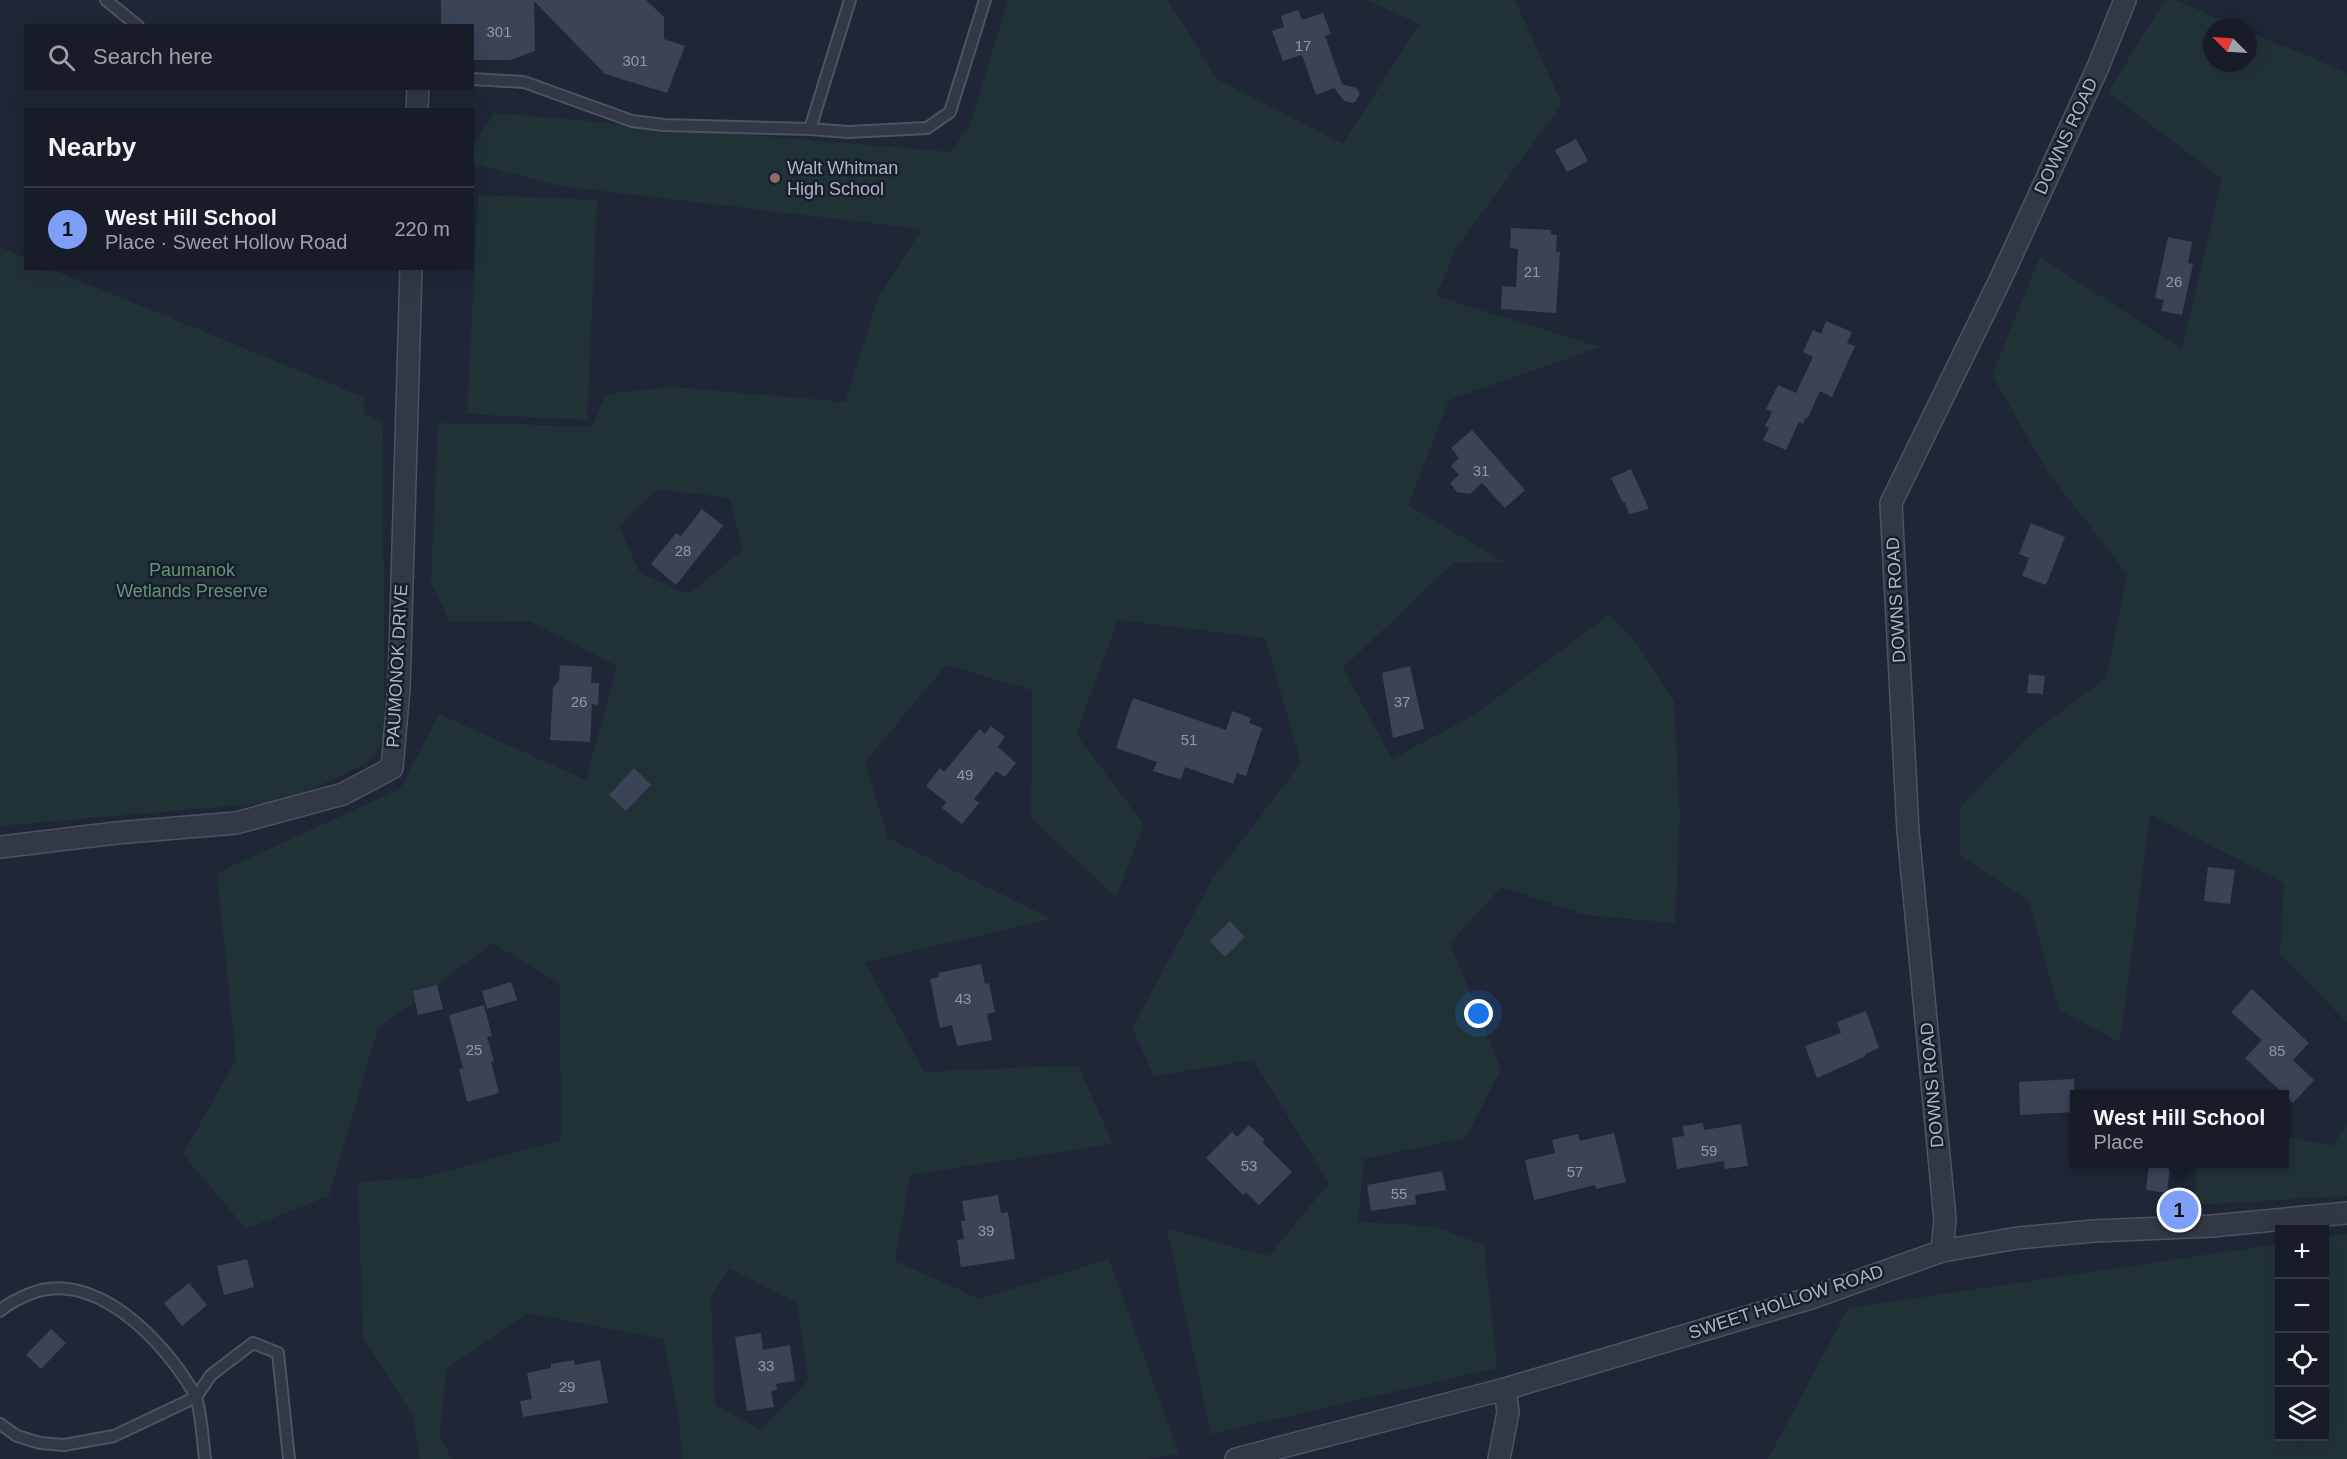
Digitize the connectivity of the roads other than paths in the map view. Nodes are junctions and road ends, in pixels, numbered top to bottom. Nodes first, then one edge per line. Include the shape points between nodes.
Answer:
1 (106, 0) edge
2 (850, 0) edge
3 (985, 0) edge
4 (2125, 0) edge
5 (136, 24) edge
6 (474, 79) edge
7 (418, 90) edge
8 (417, 108) edge
9 (810, 129) junction
10 (411, 270) edge
11 (0, 847) edge
12 (2347, 1213) edge
13 (1942, 1251) junction
14 (0, 1311) edge
15 (1505, 1389) junction
16 (196, 1398) junction
17 (0, 1424) edge
18 (206, 1459) edge
19 (289, 1459) edge
20 (1236, 1459) edge
21 (1499, 1459) edge

1 - 5 lane
2 - 9 lane
3 - 9 lane via 950,112 927,128 848,132
4 - 13 street, DOWNS ROAD via 2002,276 1891,503 1908,831 1945,1219
6 - 9 lane via 524,82 632,121
7 - 8 street
10 - 11 street, PAUMONOK DRIVE via 399,688 392,768 344,794 236,823
12 - 13 street, SWEET HOLLOW ROAD via 2018,1238
13 - 15 street, SWEET HOLLOW ROAD via 1812,1298
14 - 16 lane via 35,1291 59,1288 84,1292 114,1306 140,1325 165,1352
15 - 20 street, SWEET HOLLOW ROAD
15 - 21 street via 1509,1412
16 - 17 lane via 114,1436 87,1443 40,1443 17,1436
16 - 18 lane
16 - 19 lane via 211,1375 254,1343 278,1353

